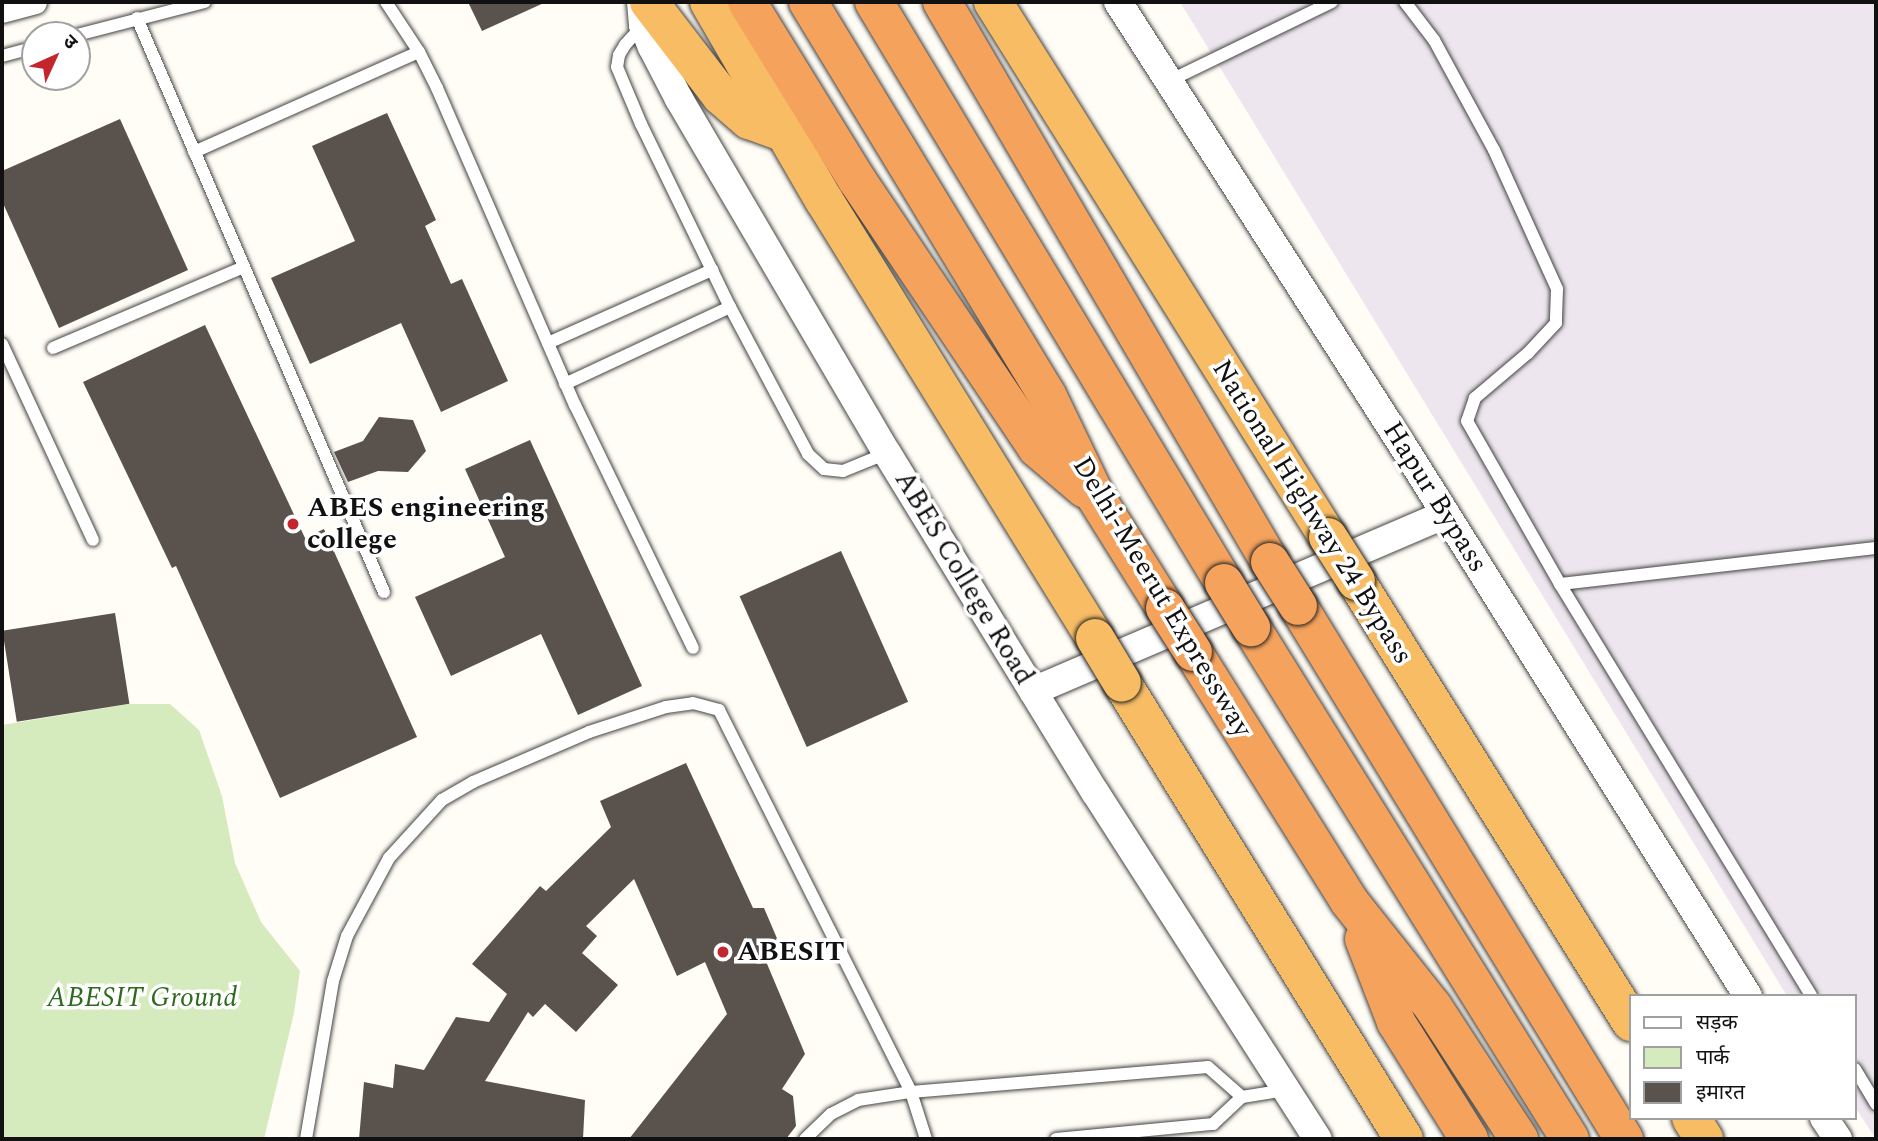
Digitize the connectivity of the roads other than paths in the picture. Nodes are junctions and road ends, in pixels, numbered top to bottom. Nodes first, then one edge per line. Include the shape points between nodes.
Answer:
1 (35, 2) edge
2 (205, 2) edge
3 (386, 2) edge
4 (709, 2) edge
5 (747, 2) edge
6 (808, 2) edge
7 (874, 2) edge
8 (942, 2) edge
9 (993, 2) edge
10 (1118, 2) edge
11 (1332, 2) edge
12 (1405, 2) edge
13 (644, 9) edge
14 (2, 11) edge
15 (137, 18) junction
16 (91, 31) edge
17 (21, 51) edge
18 (419, 52) junction
19 (2, 57) edge
20 (1168, 81) junction
21 (925, 85) junction
22 (785, 133) junction
23 (194, 152) junction
24 (244, 267) junction
25 (712, 270) junction
26 (730, 307) junction
27 (548, 343) junction
28 (2, 344) edge
29 (52, 348) dead end
30 (565, 384) junction
31 (887, 453) junction
32 (1224, 485) junction
33 (1097, 499) junction
34 (1446, 514) junction
35 (93, 540) dead end
36 (1876, 548) edge
37 (1560, 584) junction
38 (384, 592) dead end
39 (693, 648) dead end
40 (1033, 691) junction
41 (1349, 901) junction
42 (1747, 994) edge
43 (1810, 994) edge
44 (1630, 1020) edge
45 (1857, 1072) edge
46 (1287, 1090) junction
47 (911, 1092) junction
48 (1242, 1097) junction
49 (1876, 1104) edge
50 (1692, 1120) edge
51 (1826, 1120) edge
52 (306, 1139) edge
53 (805, 1139) edge
54 (926, 1139) edge
55 (1056, 1139) edge
56 (1318, 1139) edge
57 (1404, 1139) edge
58 (1469, 1139) edge
59 (1520, 1139) edge
60 (1570, 1139) edge
61 (1624, 1139) edge
62 (1704, 1139) edge
63 (1838, 1139) edge

1 - 14 street
2 - 15 lane
3 - 18 lane
4 - 22 highway
5 - 33 highway via 857,180 1037,448
6 - 33 highway, Delhi-Meerut Expressway via 1047,395
7 - 21 highway, Delhi-Meerut Expressway
8 - 32 highway
9 - 44 highway, National Highway 24 Bypass, bridge
10 - 20 street, Hapur Bypass
11 - 20 lane
12 - 37 lane via 1434,40 1494,150 1557,289 1556,323 1475,398 1468,421
13 - 22 highway via 748,120
13 - 25 lane via 618,55 617,67
13 - 31 street, ABES College Road via 680,99
15 - 16 lane
15 - 23 lane
17 - 19 lane
18 - 23 lane
18 - 27 lane
20 - 34 street, Hapur Bypass
21 - 32 highway via 949,90 962,104 1171,450 1190,468
21 - 60 highway, Delhi-Meerut Expressway, bridge via 1224,583
22 - 57 highway, bridge
23 - 24 lane
24 - 29 lane
24 - 38 lane
25 - 26 lane
25 - 27 lane
26 - 30 lane
26 - 31 lane via 808,454 824,469 843,471
27 - 30 lane
28 - 35 lane
30 - 39 lane
31 - 40 street, ABES College Road
32 - 61 highway, bridge
33 - 41 highway, Delhi-Meerut Expressway, bridge
34 - 40 street
34 - 42 street, Hapur Bypass
36 - 37 lane
37 - 43 lane
40 - 46 street, ABES College Road
41 - 58 highway via 1396,1022
41 - 59 highway, Delhi-Meerut Expressway via 1433,1007
45 - 49 lane
46 - 48 lane
46 - 56 street, ABES College Road
47 - 48 lane via 1208,1068
47 - 52 lane via 719,710 693,703 589,732 473,782 442,800 389,858 347,936 333,981
47 - 53 lane via 858,1100 831,1115
47 - 54 lane
48 - 55 lane via 1213,1124
50 - 62 highway
51 - 63 street

